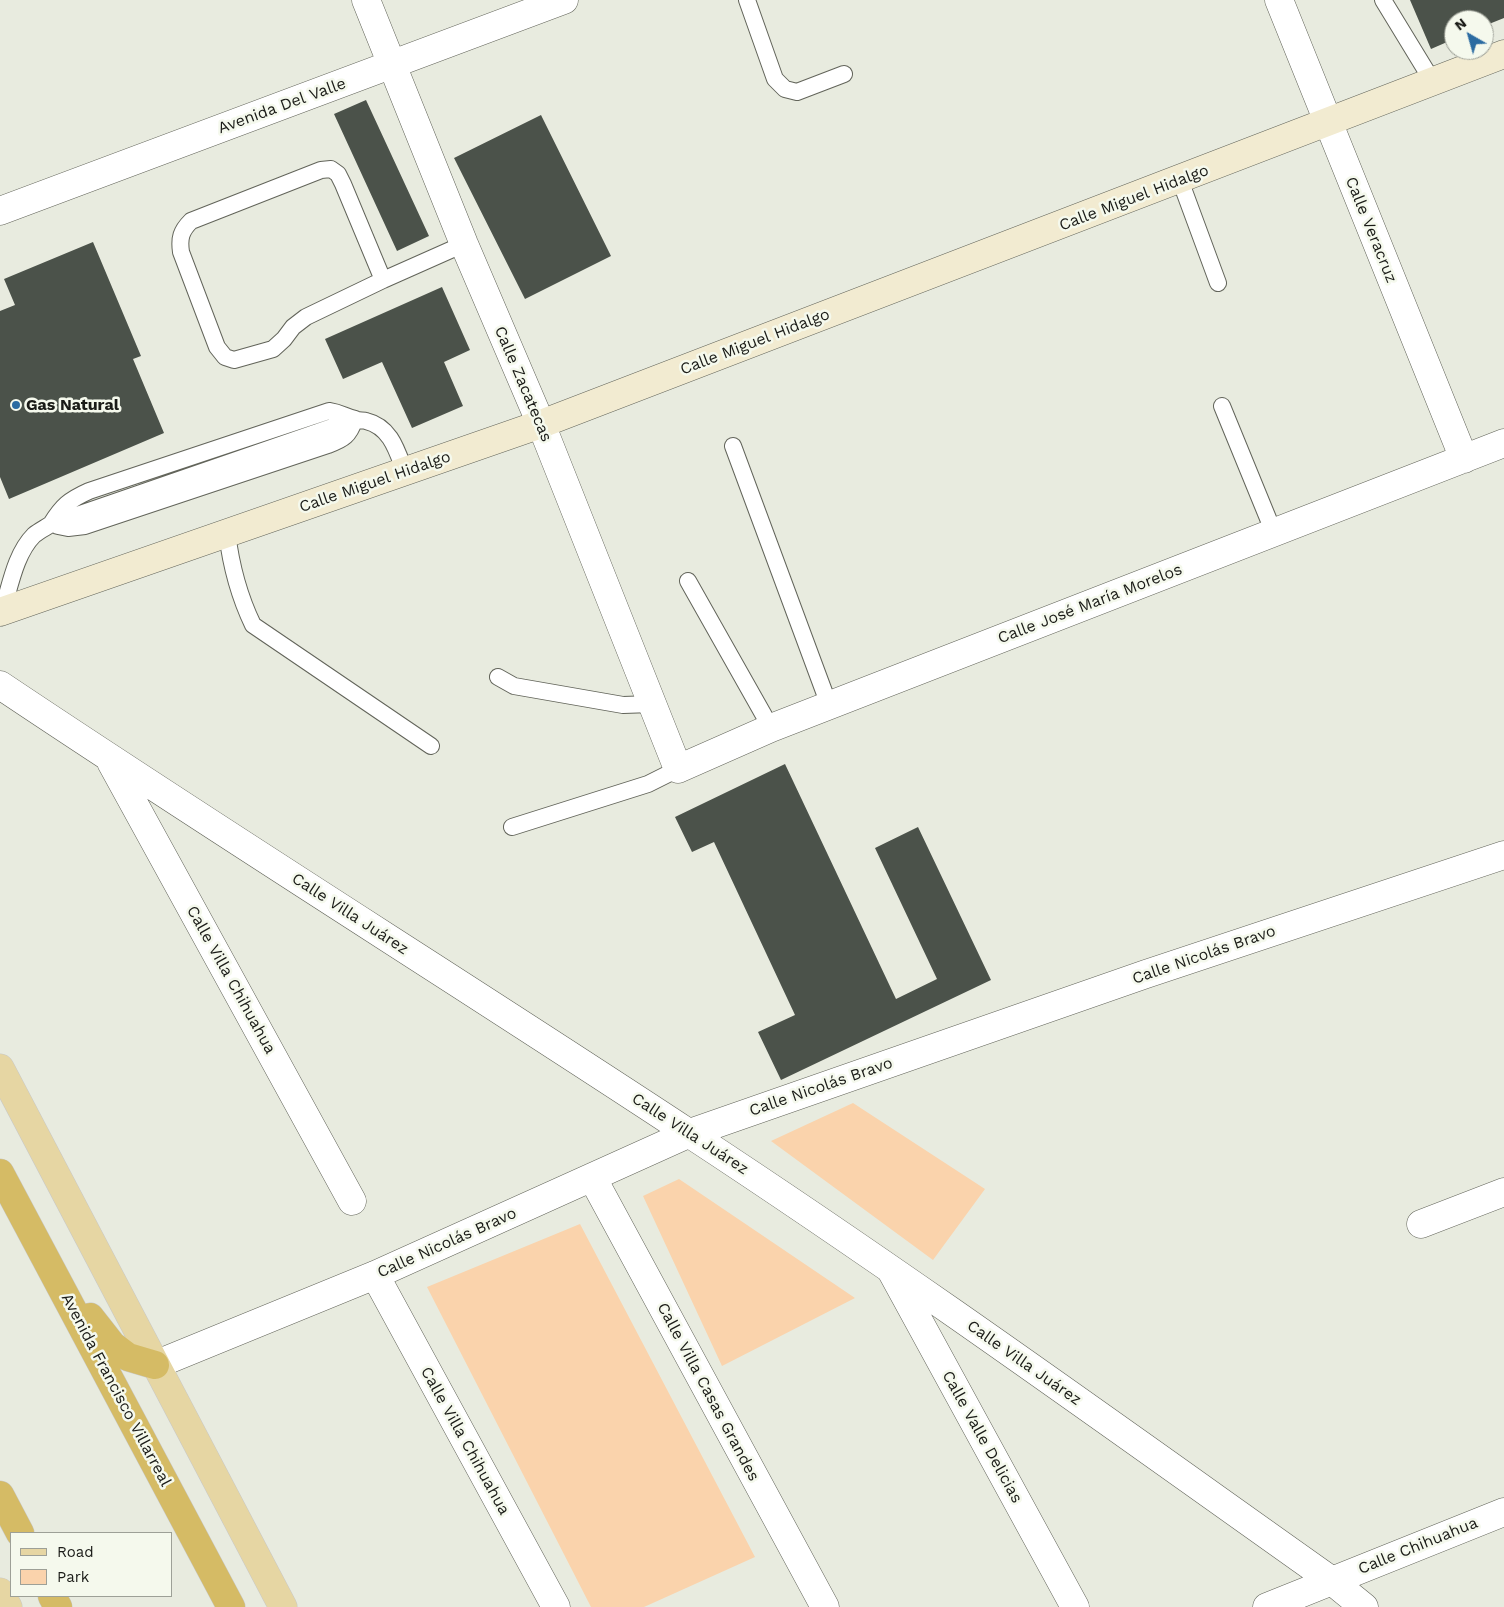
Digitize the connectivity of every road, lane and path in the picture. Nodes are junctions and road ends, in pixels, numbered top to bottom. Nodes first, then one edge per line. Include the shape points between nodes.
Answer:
1 (366, 0) edge
2 (564, 0) edge
3 (747, 0) edge
4 (1279, 0) edge
5 (1383, 0) edge
6 (1504, 54) edge
7 (392, 66) junction
8 (844, 74) dead end
9 (1433, 82) junction
10 (1328, 123) junction
11 (1180, 180) junction
12 (0, 211) edge
13 (464, 244) junction
14 (382, 280) junction
15 (1218, 283) dead end
16 (1222, 406) dead end
17 (354, 419) junction
18 (541, 424) junction
19 (1504, 443) edge
20 (733, 446) dead end
21 (1464, 459) junction
22 (406, 472) junction
23 (51, 524) junction
24 (227, 533) junction
25 (1274, 533) junction
26 (688, 581) dead end
27 (1, 612) edge
28 (498, 677) dead end
29 (0, 685) edge
30 (652, 704) junction
31 (829, 705) junction
32 (771, 728) junction
33 (431, 746) dead end
34 (110, 758) junction
35 (678, 769) junction
36 (512, 827) dead end
37 (1504, 855) edge
38 (0, 1068) edge
39 (690, 1133) junction
40 (0, 1173) edge
41 (592, 1177) junction
42 (1504, 1192) edge
43 (352, 1201) dead end
44 (1421, 1224) dead end
45 (889, 1267) junction
46 (52, 1271) junction
47 (375, 1275) junction
48 (155, 1365) junction
49 (0, 1495) edge
50 (1504, 1512) edge
51 (19, 1532) edge
52 (1332, 1581) junction
53 (0, 1592) edge
54 (1362, 1606) edge
55 (8, 1607) edge
56 (231, 1607) edge
57 (283, 1607) edge
58 (556, 1607) edge
59 (825, 1607) edge
60 (1075, 1607) edge
61 (1267, 1607) edge

1 - 7 street, Calle Zacatecas
2 - 7 street, Avenida Del Valle
3 - 8 lane via 775,79 785,89 797,92
4 - 10 street, Calle Veracruz
5 - 9 lane
6 - 9 street, Calle Miguel Hidalgo
7 - 12 street, Avenida Del Valle
7 - 13 street, Calle Zacatecas
9 - 10 street, Calle Miguel Hidalgo
10 - 11 street, Calle Miguel Hidalgo
10 - 21 street, Calle Veracruz
11 - 15 lane
11 - 18 street, Calle Miguel Hidalgo
13 - 14 lane
13 - 18 street, Calle Zacatecas
14 - 14 lane via 343,184 331,169 321,170 191,221 179,240 217,347 225,357 234,360 273,349 306,317
16 - 25 lane
17 - 22 lane via 368,421 383,429 393,440
17 - 23 lane via 350,432 328,445 85,526 68,528
17 - 23 lane via 329,411 317,414 88,491 71,499
18 - 22 street, Calle Miguel Hidalgo
18 - 30 street, Calle Zacatecas
19 - 21 street, Calle José María Morelos
20 - 31 lane
21 - 25 street, Calle José María Morelos
22 - 24 street, Calle Miguel Hidalgo
23 - 27 lane via 35,535 25,548
24 - 27 street, Calle Miguel Hidalgo
24 - 33 lane via 231,565 253,625
25 - 31 street, Calle José María Morelos
26 - 32 lane
28 - 30 lane via 514,686 623,705
29 - 34 street, Calle Villa Juárez
30 - 35 street, Calle Zacatecas
31 - 32 street, Calle José María Morelos
32 - 35 street, Calle José María Morelos
34 - 39 street, Calle Villa Juárez
34 - 43 street, Calle Villa Chihuahua
35 - 36 lane via 648,784
37 - 39 street, Calle Nicolás Bravo via 1146,974
38 - 48 main road
39 - 41 street, Calle Nicolás Bravo
39 - 45 street, Calle Villa Juárez
40 - 46 highway, Avenida Francisco Villarreal
41 - 47 street, Calle Nicolás Bravo
41 - 59 street, Calle Villa Casas Grandes
42 - 44 street
45 - 52 street, Calle Villa Juárez
45 - 60 street, Calle Valle Delicias
46 - 48 highway via 112,1345 128,1357
46 - 56 highway, Avenida Francisco Villarreal
47 - 48 street, Calle Nicolás Bravo
47 - 58 street, Calle Villa Chihuahua
48 - 57 main road
49 - 51 highway
50 - 52 street, Calle Chihuahua
52 - 54 street, Calle Villa Juárez
52 - 61 street
53 - 55 main road

